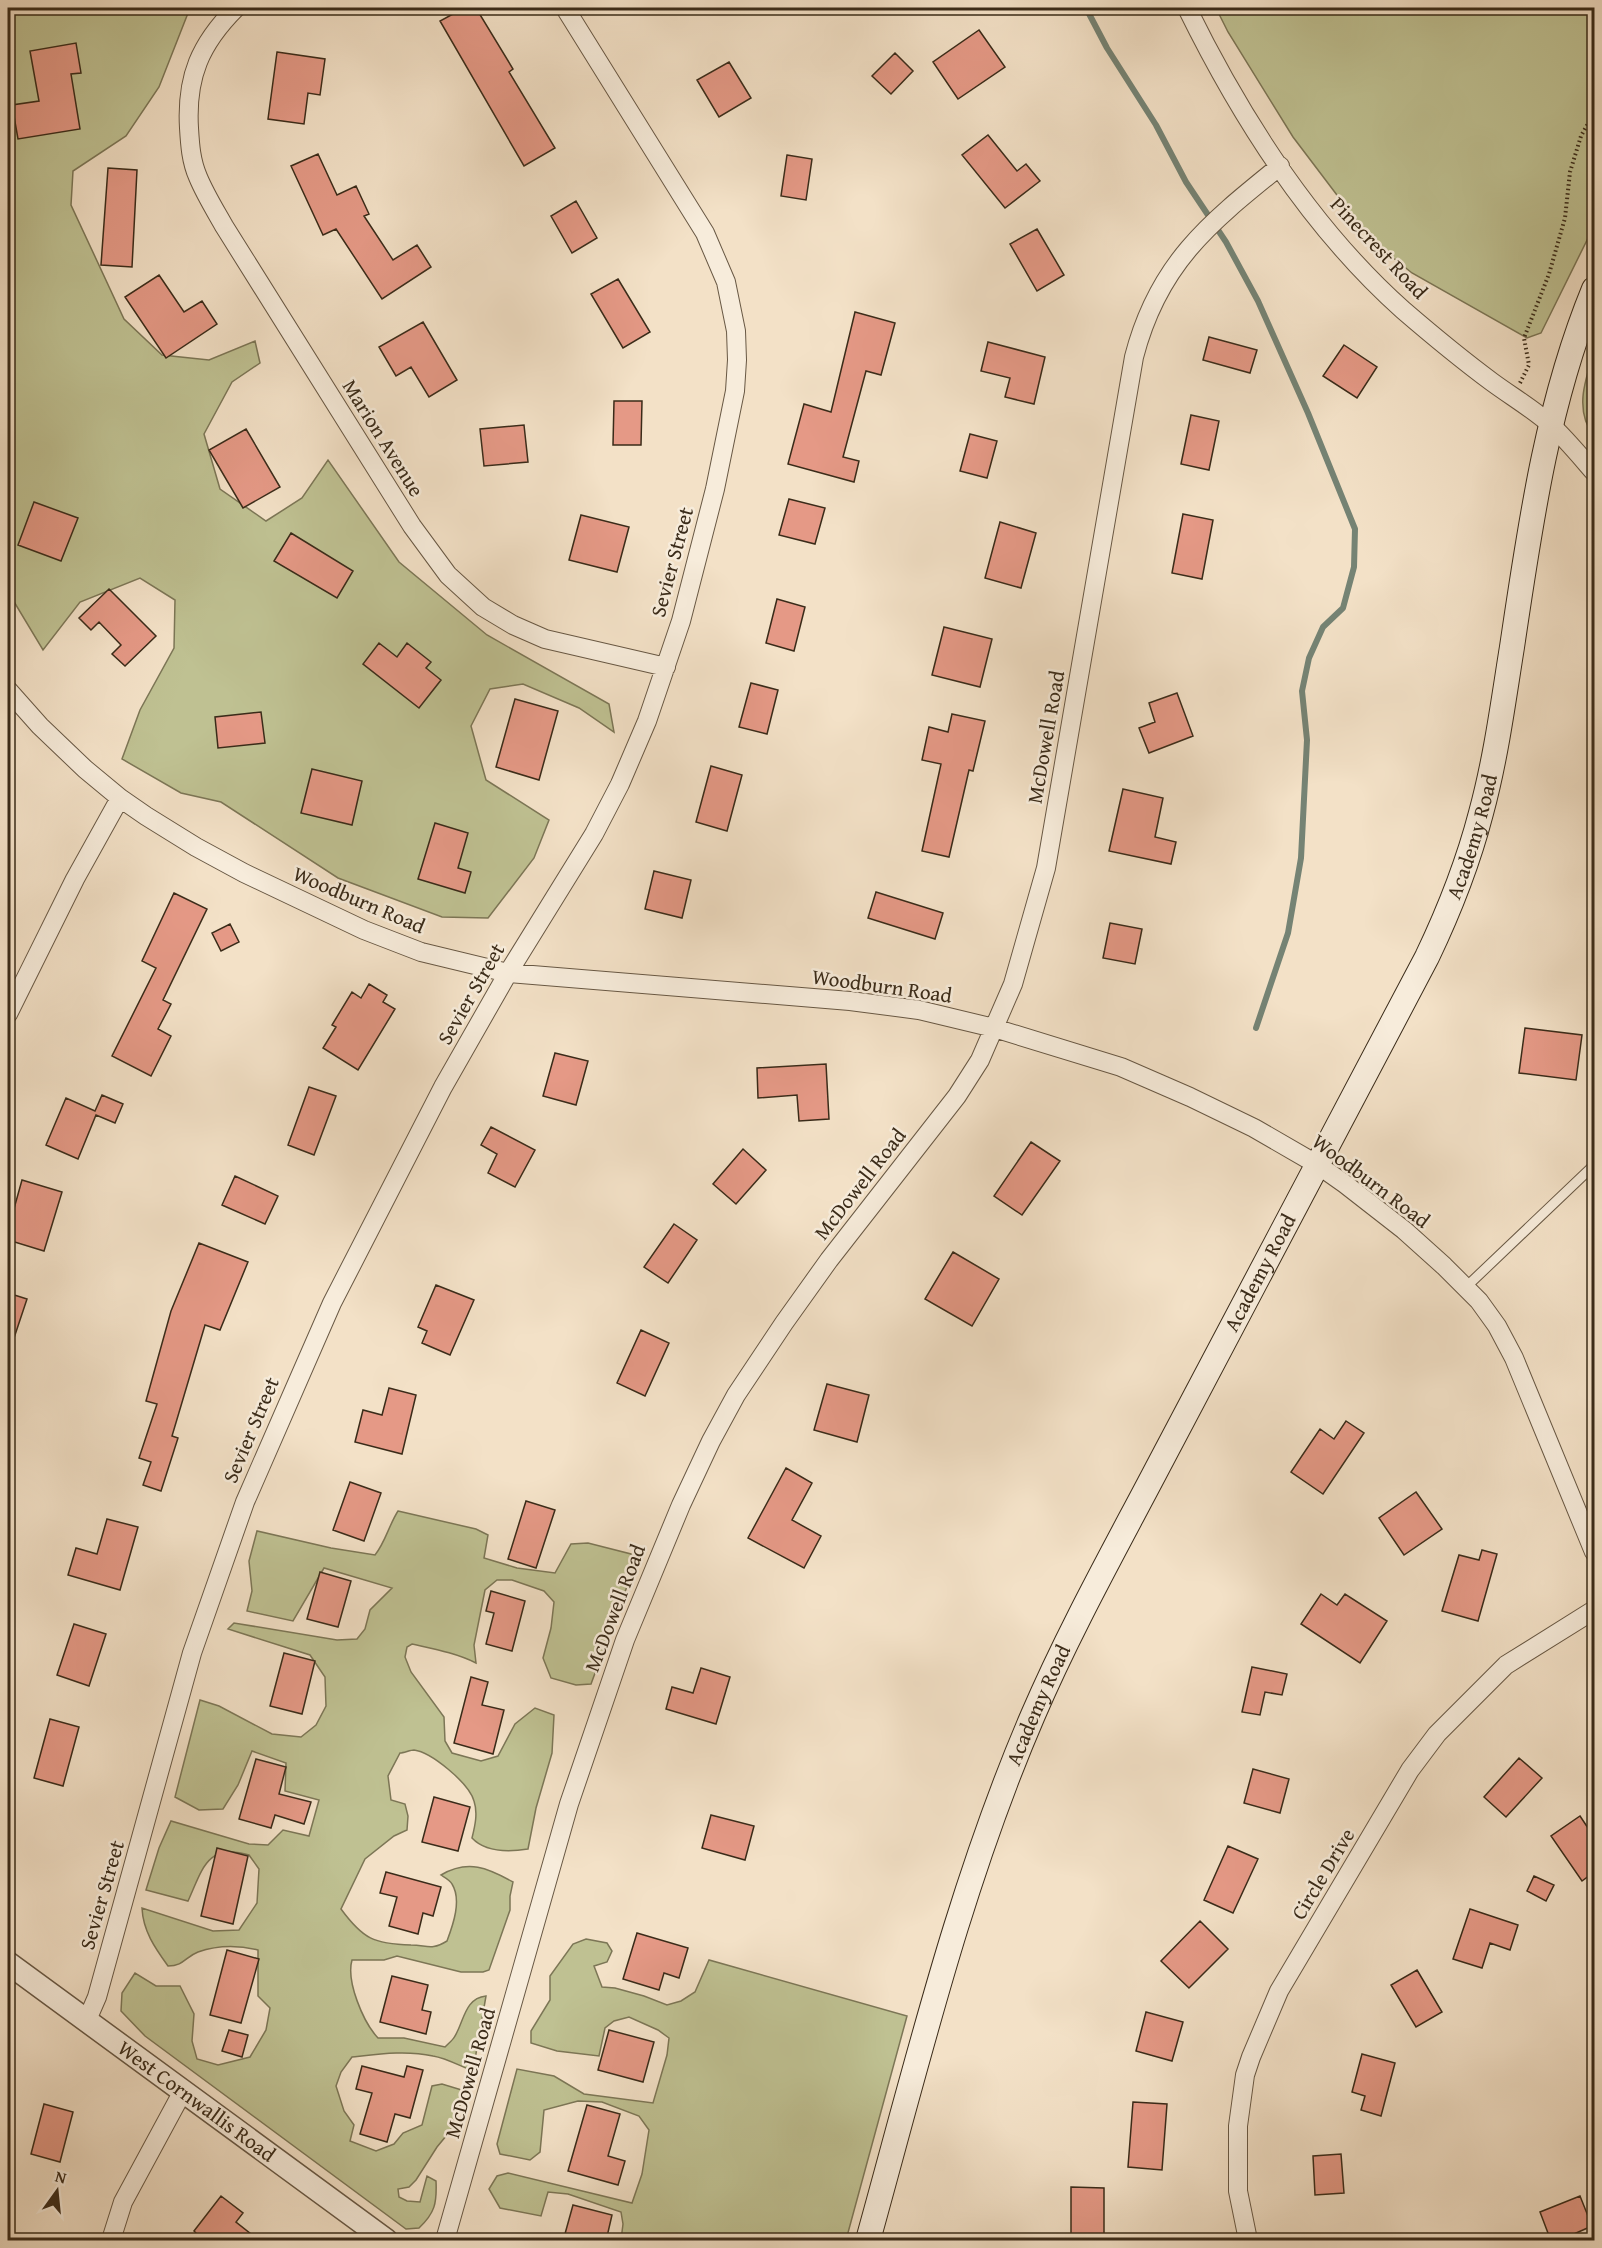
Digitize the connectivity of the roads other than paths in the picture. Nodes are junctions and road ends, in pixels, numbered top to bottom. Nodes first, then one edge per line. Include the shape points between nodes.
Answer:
1 (236, 8) edge
2 (565, 8) edge
3 (1186, 8) edge
4 (1280, 166) junction
5 (1594, 289) edge
6 (1550, 425) junction
7 (1594, 472) edge
8 (666, 667) junction
9 (8, 690) edge
10 (120, 798) junction
11 (508, 974) junction
12 (8, 1014) edge
13 (994, 1028) junction
14 (1594, 1162) edge
15 (1318, 1165) junction
16 (1465, 1288) junction
17 (1594, 1552) edge
18 (1594, 1610) edge
19 (8, 1963) edge
20 (87, 2020) junction
21 (183, 2091) junction
22 (111, 2241) edge
23 (386, 2241) edge
24 (445, 2241) edge
25 (868, 2241) edge
26 (1248, 2241) edge

1 - 8 street, Marion Avenue via 211,36 192,77 188,106 190,148 198,179 412,526 448,574 483,607 513,625 545,639
2 - 8 street, Sevier Street via 705,233 731,298 737,350 735,391 715,489
3 - 4 street, Pinecrest Road via 1247,119
4 - 6 street, Pinecrest Road via 1329,233 1366,274 1457,356
4 - 13 street, McDowell Road via 1234,204 1179,260 1161,286 1141,331 1046,868 1013,984
5 - 6 main road, Academy Road
6 - 7 street, Pinecrest Road
6 - 15 main road, Academy Road via 1496,749 1467,858 1427,957
8 - 11 street, Sevier Street via 615,794
9 - 10 street, Woodburn Road via 40,726
10 - 11 street, Woodburn Road via 234,868 364,930 421,952
10 - 12 street
11 - 13 street, Woodburn Road via 850,1001 919,1010
11 - 20 street, Sevier Street via 443,1087 332,1303 245,1502 192,1653 97,1997
13 - 15 street, Woodburn Road via 1121,1067 1254,1128
13 - 24 street, McDowell Road via 957,1096 829,1260 736,1395 681,1505 625,1640 569,1804
14 - 16 lane
15 - 16 street, Woodburn Road via 1404,1230
15 - 25 main road, Academy Road via 1064,1648 1032,1717 953,1930
16 - 17 street, Woodburn Road via 1497,1326 1514,1358
18 - 26 street, Circle Drive via 1506,1665 1437,1734 1410,1770 1279,1991 1245,2075 1238,2126 1238,2191
19 - 20 street, West Cornwallis Road
20 - 21 street, West Cornwallis Road
21 - 22 street via 123,2202
21 - 23 street, West Cornwallis Road

